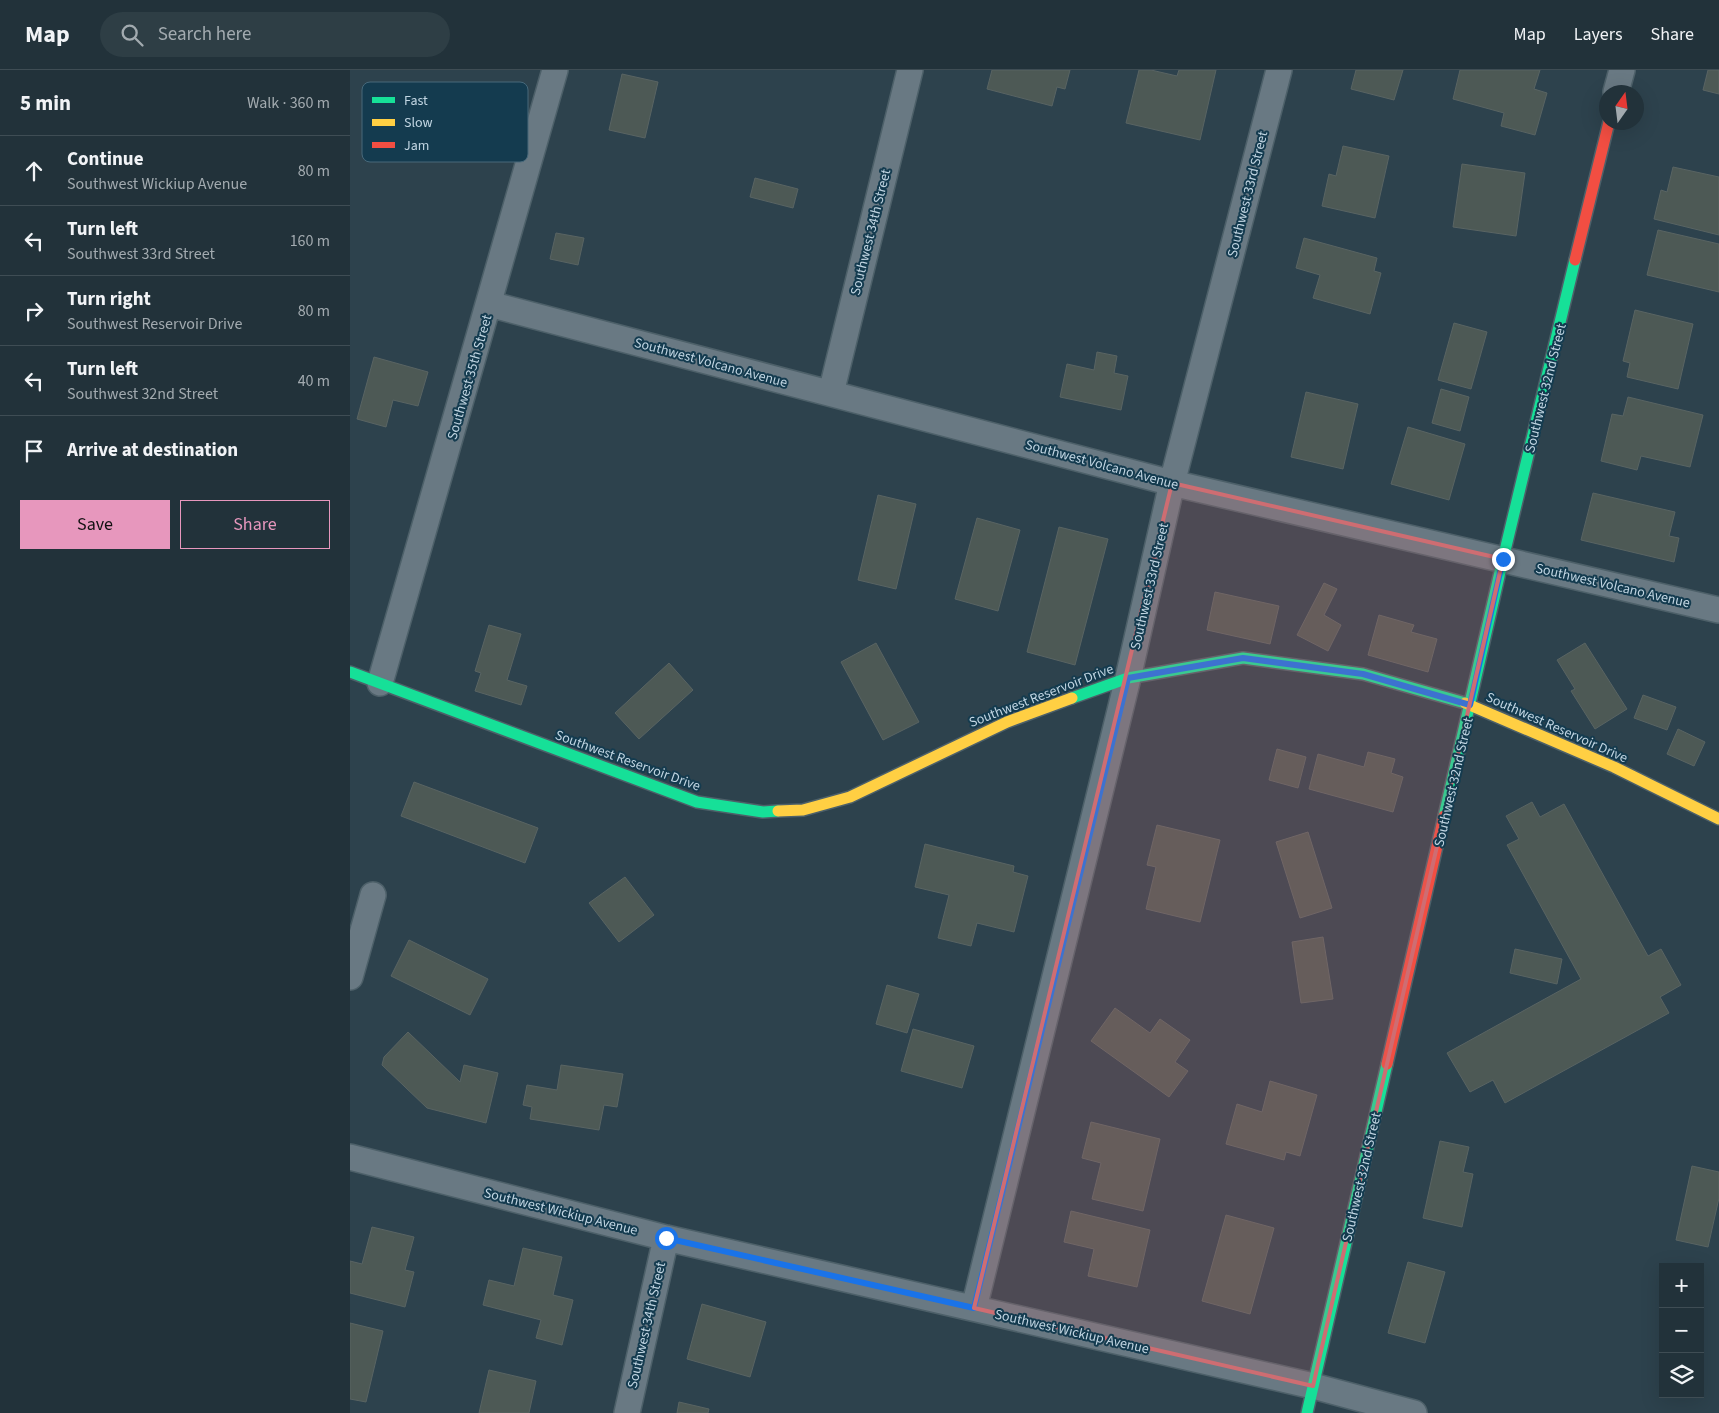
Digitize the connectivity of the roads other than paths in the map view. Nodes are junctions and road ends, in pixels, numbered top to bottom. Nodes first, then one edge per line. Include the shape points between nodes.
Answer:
1 (555, 70) edge
2 (910, 70) edge
3 (1279, 70) edge
4 (1622, 70) edge
5 (1618, 85) edge
6 (1607, 130) edge
7 (489, 304) junction
8 (831, 394) junction
9 (1172, 483) junction
10 (1503, 559) junction
11 (1719, 610) edge
12 (350, 672) edge
13 (1128, 678) junction
14 (380, 683) junction
15 (1470, 705) junction
16 (1719, 819) edge
17 (373, 895) dead end
18 (350, 977) edge
19 (350, 1157) edge
20 (666, 1238) junction
21 (974, 1308) junction
22 (1313, 1386) junction
23 (627, 1413) edge
24 (1306, 1413) edge
25 (1414, 1413) edge

1 - 7 street, Southwest 35th Street
2 - 8 street, Southwest 34th Street
3 - 9 street, Southwest 33rd Street
4 - 5 street
6 - 10 street, Southwest 32nd Street
7 - 8 street, Southwest Volcano Avenue
7 - 14 street, Southwest 35th Street
8 - 9 street, Southwest Volcano Avenue
9 - 10 street, Southwest Volcano Avenue
9 - 13 street, Southwest 33rd Street
10 - 11 street, Southwest Volcano Avenue
10 - 15 street, Southwest 32nd Street
12 - 14 street, Southwest Reservoir Drive
13 - 14 street, Southwest Reservoir Drive via 1007,722 850,797 803,810 763,812 698,802
13 - 15 street, Southwest Reservoir Drive via 1243,658 1363,674
13 - 21 street, Southwest 33rd Street
15 - 16 street, Southwest Reservoir Drive via 1614,767
15 - 22 street, Southwest 32nd Street
17 - 18 street
19 - 20 street, Southwest Wickiup Avenue
20 - 21 street, Southwest Wickiup Avenue
20 - 23 street, Southwest 34th Street
21 - 22 street, Southwest Wickiup Avenue
22 - 24 street, Southwest 32nd Street
22 - 25 street, Southwest Wickiup Avenue

